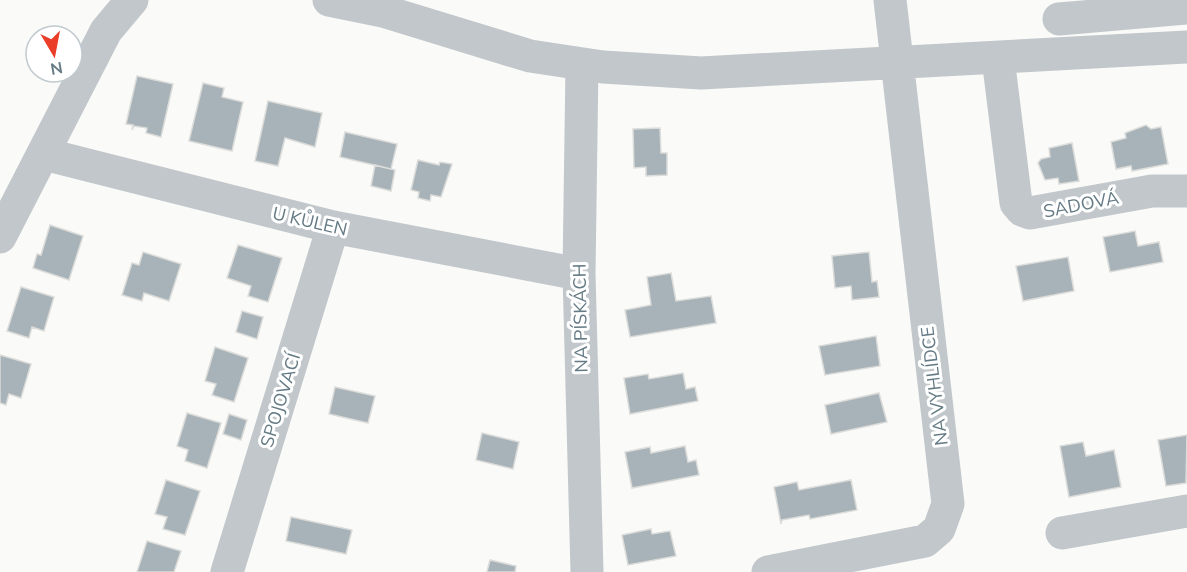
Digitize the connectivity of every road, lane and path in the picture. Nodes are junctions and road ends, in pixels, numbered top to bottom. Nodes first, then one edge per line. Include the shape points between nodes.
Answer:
1 (132, 0) edge
2 (329, 0) edge
3 (890, 0) edge
4 (1187, 8) edge
5 (1059, 19) dead end
6 (1187, 47) edge
7 (998, 58) junction
8 (582, 64) junction
9 (897, 64) junction
10 (44, 154) junction
11 (1187, 191) edge
12 (333, 227) junction
13 (0, 237) edge
14 (579, 274) junction
15 (1186, 518) edge
16 (1062, 533) dead end
17 (227, 572) edge
18 (587, 572) edge
19 (768, 572) edge

1 - 10 street via 106,31
2 - 8 street via 383,11 530,56
3 - 9 street, NA VYHLÍDCE
4 - 5 street
6 - 7 street
7 - 9 street
7 - 11 street, SADOVÁ via 1016,203 1022,210 1030,213 1152,191
8 - 9 street via 700,73
8 - 14 street, NA PÍSKÁCH
9 - 19 street, NA VYHLÍDCE via 948,504 944,520 932,536 916,544
10 - 12 street, U KŮLEN
10 - 13 street
12 - 14 street, U KŮLEN
12 - 17 street, SPOJOVACÍ
14 - 18 street, NA PÍSKÁCH
15 - 16 street

